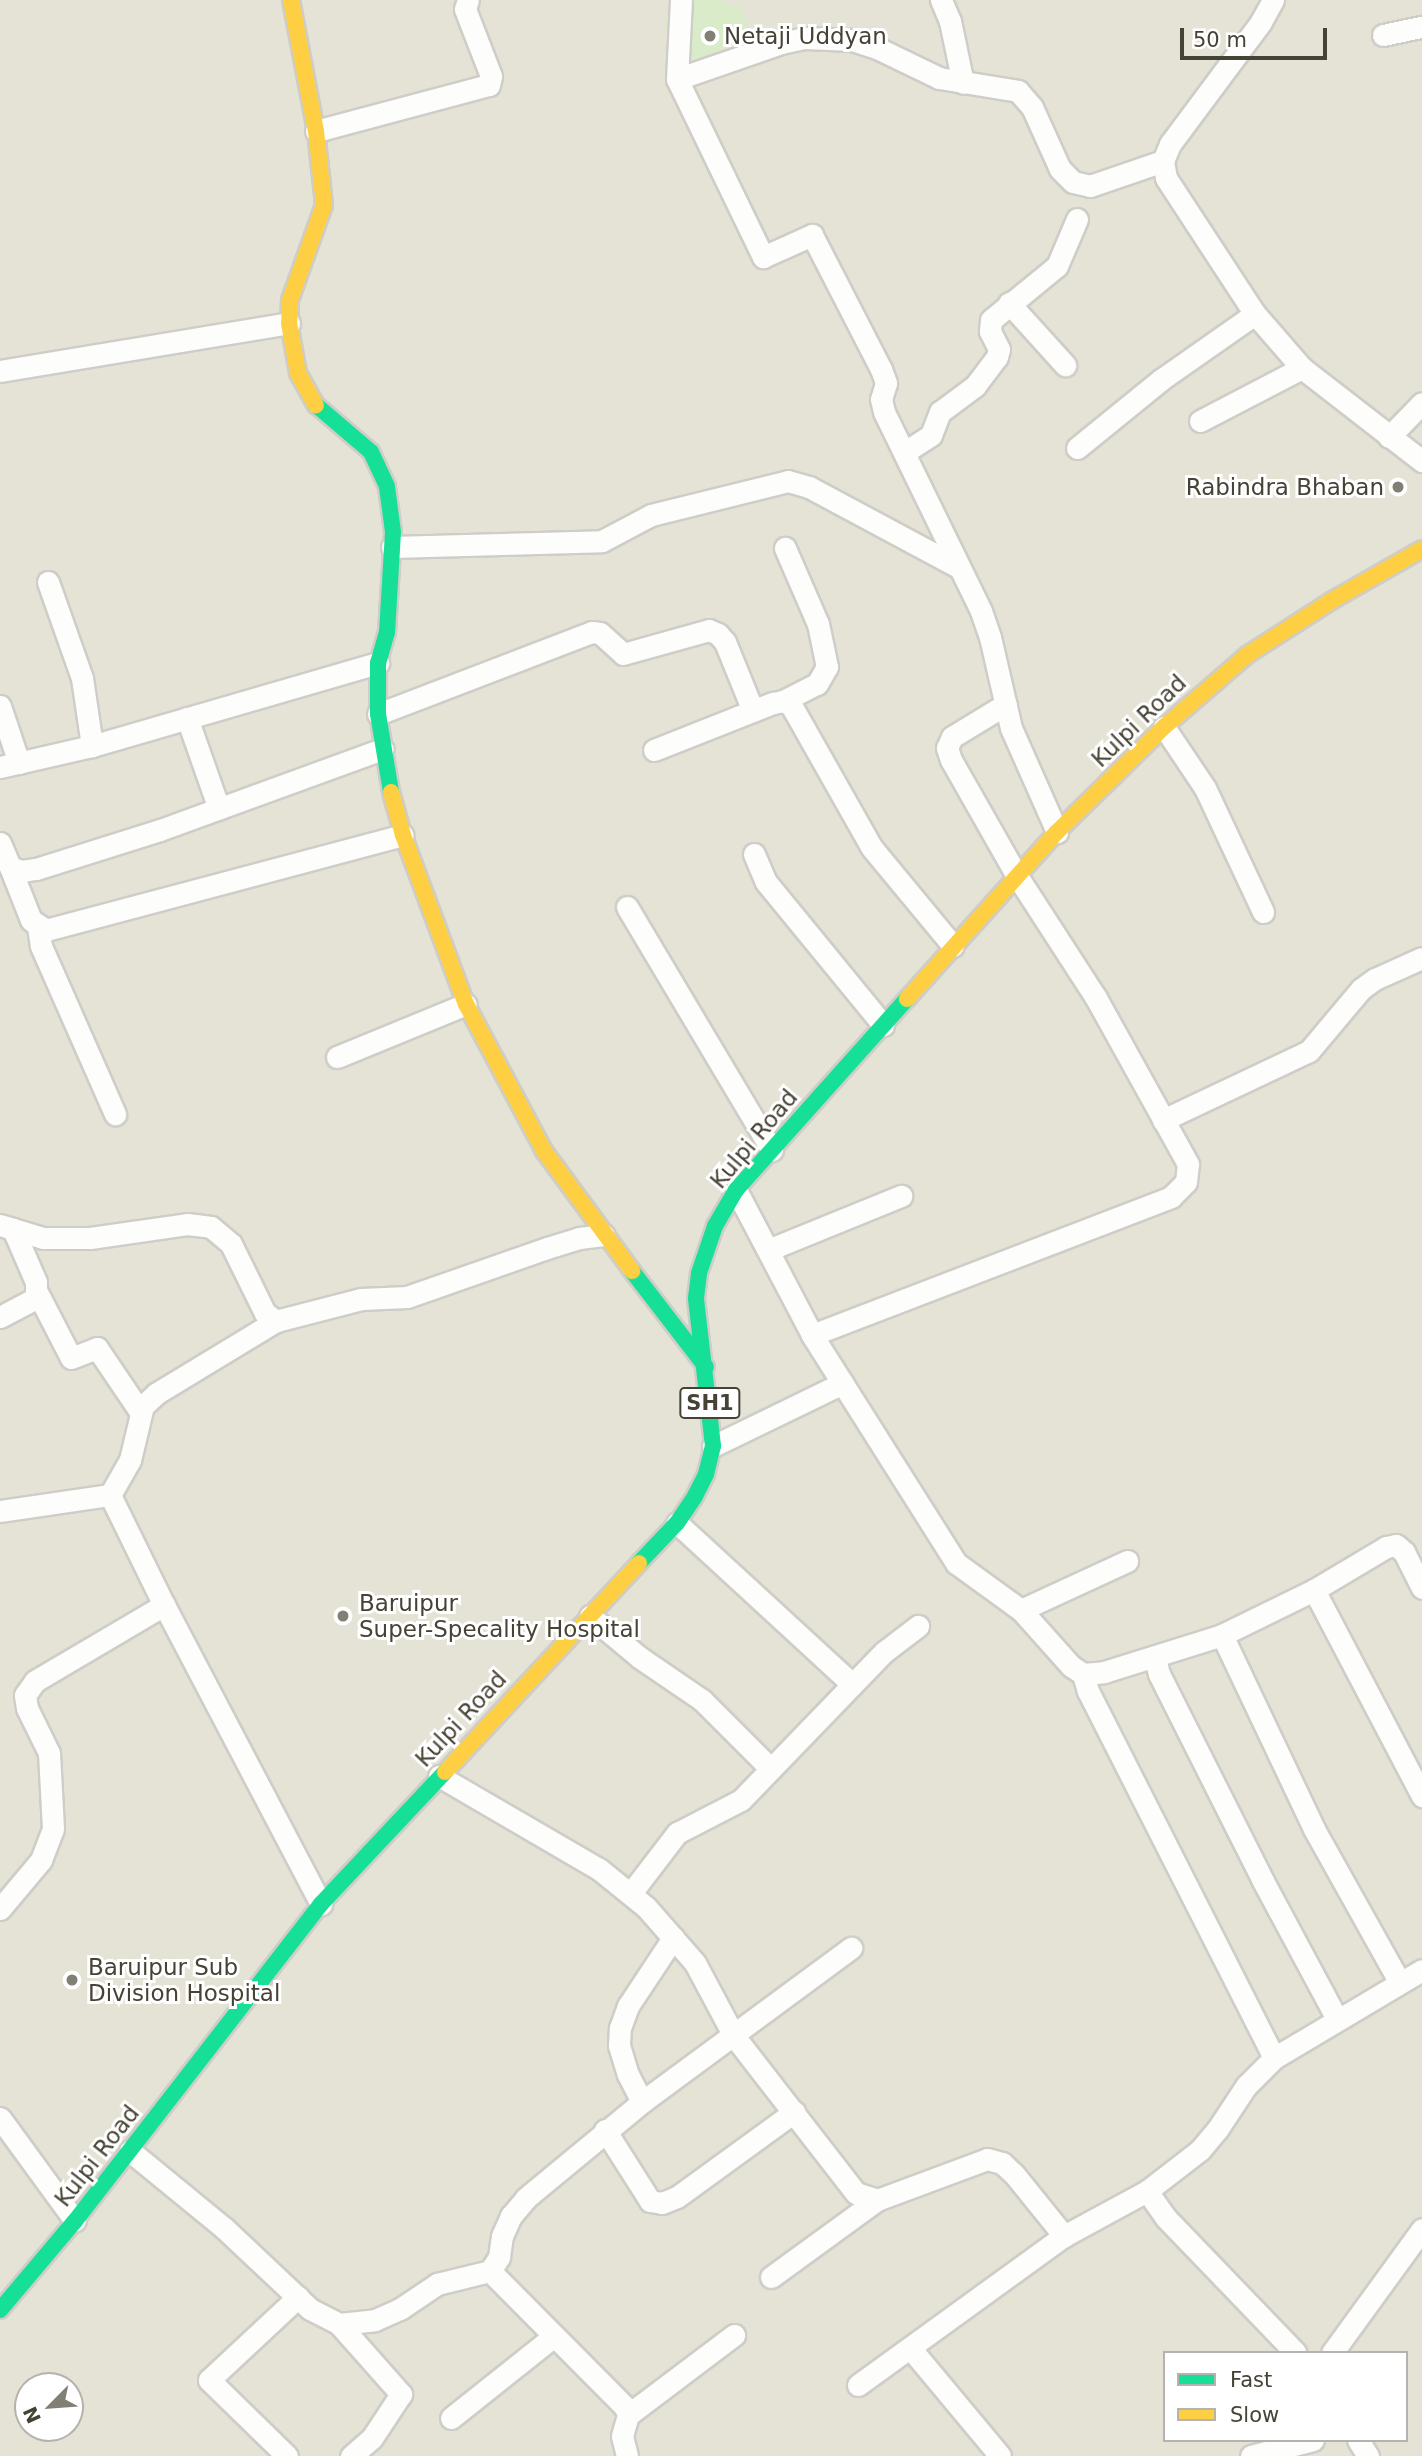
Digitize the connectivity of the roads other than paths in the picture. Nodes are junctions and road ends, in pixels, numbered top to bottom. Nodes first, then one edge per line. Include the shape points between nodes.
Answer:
1 (290, 0) edge
2 (468, 0) edge
3 (681, 0) edge
4 (942, 0) edge
5 (1273, 0) edge
6 (1422, 27) edge
7 (1383, 35) dead end
8 (677, 79) junction
9 (963, 83) junction
10 (316, 131) junction
11 (1163, 161) junction
12 (1077, 219) dead end
13 (1009, 303) junction
14 (1255, 314) junction
15 (289, 323) junction
16 (1065, 365) dead end
17 (1302, 368) junction
18 (0, 371) edge
19 (1422, 403) edge
20 (1200, 421) dead end
21 (1389, 437) junction
22 (1077, 448) dead end
23 (905, 452) junction
24 (1422, 461) edge
25 (392, 547) junction
26 (785, 548) dead end
27 (1422, 550) edge
28 (960, 568) junction
29 (48, 582) dead end
30 (379, 663) junction
31 (783, 701) junction
32 (1006, 704) junction
33 (0, 706) edge
34 (753, 711) junction
35 (379, 714) junction
36 (187, 718) junction
37 (1164, 727) junction
38 (92, 746) junction
39 (383, 750) junction
40 (654, 750) dead end
41 (10, 765) edge
42 (219, 809) junction
43 (1057, 832) junction
44 (403, 835) junction
45 (0, 843) edge
46 (754, 855) dead end
47 (10, 867) junction
48 (1017, 876) junction
49 (627, 907) dead end
50 (1263, 912) dead end
51 (38, 927) junction
52 (953, 946) junction
53 (1422, 958) edge
54 (466, 1004) junction
55 (883, 1025) junction
56 (337, 1057) dead end
57 (114, 1114) dead end
58 (1163, 1120) junction
59 (772, 1150) junction
60 (737, 1190) junction
61 (901, 1196) dead end
62 (7, 1227) edge
63 (604, 1235) junction
64 (768, 1250) junction
65 (37, 1292) junction
66 (0, 1317) edge
67 (276, 1321) junction
68 (812, 1335) junction
69 (706, 1367) junction
70 (843, 1383) junction
71 (141, 1413) junction
72 (713, 1447) junction
73 (110, 1495) junction
74 (0, 1511) edge
75 (677, 1522) junction
76 (1127, 1561) dead end
77 (1422, 1587) edge
78 (1314, 1590) junction
79 (164, 1605) junction
80 (1021, 1611) junction
81 (590, 1616) junction
82 (918, 1626) dead end
83 (1222, 1635) junction
84 (1155, 1657) junction
85 (1083, 1674) junction
86 (852, 1684) junction
87 (771, 1768) junction
88 (439, 1776) junction
89 (1422, 1796) edge
90 (631, 1893) junction
91 (321, 1904) junction
92 (0, 1909) edge
93 (673, 1938) junction
94 (850, 1948) dead end
95 (1422, 1970) edge
96 (1400, 1983) junction
97 (1337, 2019) junction
98 (734, 2036) junction
99 (1274, 2058) junction
100 (642, 2102) junction
101 (794, 2112) junction
102 (0, 2118) edge
103 (605, 2130) junction
104 (130, 2151) junction
105 (1147, 2191) junction
106 (877, 2200) junction
107 (75, 2221) junction
108 (1422, 2229) edge
109 (1064, 2236) junction
110 (490, 2271) junction
111 (771, 2277) dead end
112 (298, 2297) junction
113 (0, 2309) edge
114 (339, 2324) junction
115 (734, 2335) dead end
116 (554, 2336) junction
117 (911, 2349) junction
118 (1294, 2351) edge
119 (1333, 2351) edge
120 (858, 2385) dead end
121 (628, 2415) junction
122 (451, 2418) dead end
123 (1305, 2442) edge
124 (287, 2456) edge
125 (351, 2456) edge
126 (627, 2456) edge
127 (1000, 2456) edge
128 (1251, 2456) edge

1 - 10 main road
2 - 10 street via 465,9 491,76 489,85
3 - 8 street
4 - 9 street
5 - 11 street via 1186,118
6 - 7 street
8 - 9 street via 781,43 818,38 852,40
8 - 23 street via 763,257 812,235 881,369 886,383 881,399 884,412
9 - 11 street via 1010,88 1025,97 1059,169 1073,182 1090,186
10 - 15 main road via 324,205 290,300
11 - 14 street via 1174,194
12 - 13 street via 1057,266
13 - 16 street
13 - 23 street via 991,320 997,357 975,386 940,412 931,435
14 - 17 street
14 - 22 street via 1162,379
15 - 18 street
15 - 25 main road via 298,373 310,401 371,452 380,468 387,487
17 - 20 street
17 - 21 street
19 - 21 street
21 - 24 street
23 - 28 street
25 - 28 street via 601,541 651,516 789,481 810,487
25 - 30 main road via 387,632
26 - 31 street via 818,624 827,667 817,684
27 - 37 main road, Kulpi Road / SH1 via 1247,655
28 - 32 street via 990,637
29 - 38 street via 82,678
30 - 35 main road
30 - 36 street
31 - 34 street
31 - 52 street via 796,712 856,825
32 - 43 street via 1011,728
32 - 48 street via 952,737 947,748
33 - 41 street
34 - 35 street via 725,642 709,630 623,654 600,633 592,632
34 - 40 street
35 - 39 main road
36 - 38 street
36 - 42 street
37 - 43 main road, Kulpi Road / SH1
37 - 50 street via 1205,788
38 - 41 street
39 - 42 street
39 - 44 main road
42 - 47 street via 36,869
43 - 48 main road, Kulpi Road / SH1
44 - 51 street via 60,927
44 - 54 main road
45 - 47 street
46 - 55 street via 766,882
47 - 51 street
48 - 52 main road, Kulpi Road / SH1
48 - 58 street via 1096,998
49 - 59 street
51 - 57 street via 40,946
52 - 55 main road, Kulpi Road / SH1
53 - 58 street via 1361,989 1309,1051
54 - 56 street
54 - 63 main road via 544,1151
55 - 59 main road, Kulpi Road / SH1
58 - 68 street via 1188,1164 1186,1182 1171,1196
59 - 60 main road, Kulpi Road / SH1
60 - 64 street
60 - 69 main road, Kulpi Road / SH1 via 715,1226 699,1273 697,1308
61 - 64 street
62 - 65 street
62 - 67 street via 43,1238 90,1238 187,1224 211,1227 231,1244 265,1313
63 - 67 street via 547,1248 407,1297 361,1299
63 - 69 main road
64 - 68 street
65 - 66 street via 31,1303
65 - 71 street via 71,1358 97,1348
67 - 71 street via 157,1393
68 - 70 street
69 - 72 main road, Kulpi Road / SH1
70 - 72 street
70 - 80 street via 956,1563
71 - 73 street via 130,1460
72 - 75 main road, Kulpi Road / SH1 via 706,1474
73 - 74 street
73 - 79 street
75 - 81 main road, Kulpi Road / SH1
75 - 86 street
76 - 80 street
77 - 78 street via 1396,1545
78 - 83 street
78 - 89 street
79 - 91 street
79 - 92 street via 35,1681 25,1695 49,1753 54,1829 41,1860
80 - 85 street
81 - 87 street via 702,1700
81 - 88 main road, Kulpi Road / SH1
82 - 86 street
83 - 84 street
83 - 96 street via 1314,1829
84 - 85 street
84 - 97 street via 1257,1868
85 - 99 street
86 - 87 street
87 - 90 street via 741,1800 677,1833
88 - 90 street
88 - 91 main road, Kulpi Road / SH1
90 - 93 street
91 - 104 main road, Kulpi Road / SH1
93 - 98 street via 695,1963
93 - 100 street via 628,2006 620,2028 619,2045
94 - 98 street
95 - 96 street
96 - 97 street
97 - 99 street
98 - 100 street
98 - 101 street
99 - 105 street via 1246,2086 1200,2150
100 - 103 street
101 - 103 street via 677,2197 662,2203 650,2201 643,2193
101 - 106 street via 847,2185
102 - 107 street
103 - 110 street via 511,2216
104 - 107 main road, Kulpi Road / SH1
104 - 112 street via 216,2220
105 - 109 street
105 - 118 street via 1166,2218
106 - 109 street via 988,2159 1002,2163 1014,2174
106 - 111 street
107 - 113 main road, Kulpi Road / SH1
108 - 119 street
109 - 117 street
110 - 114 street via 437,2284 375,2320
110 - 116 street
112 - 114 street
112 - 124 street via 209,2380
114 - 125 street via 401,2394 372,2438
115 - 121 street
116 - 121 street
116 - 122 street
117 - 120 street
117 - 127 street
121 - 126 street via 622,2436
123 - 128 street

